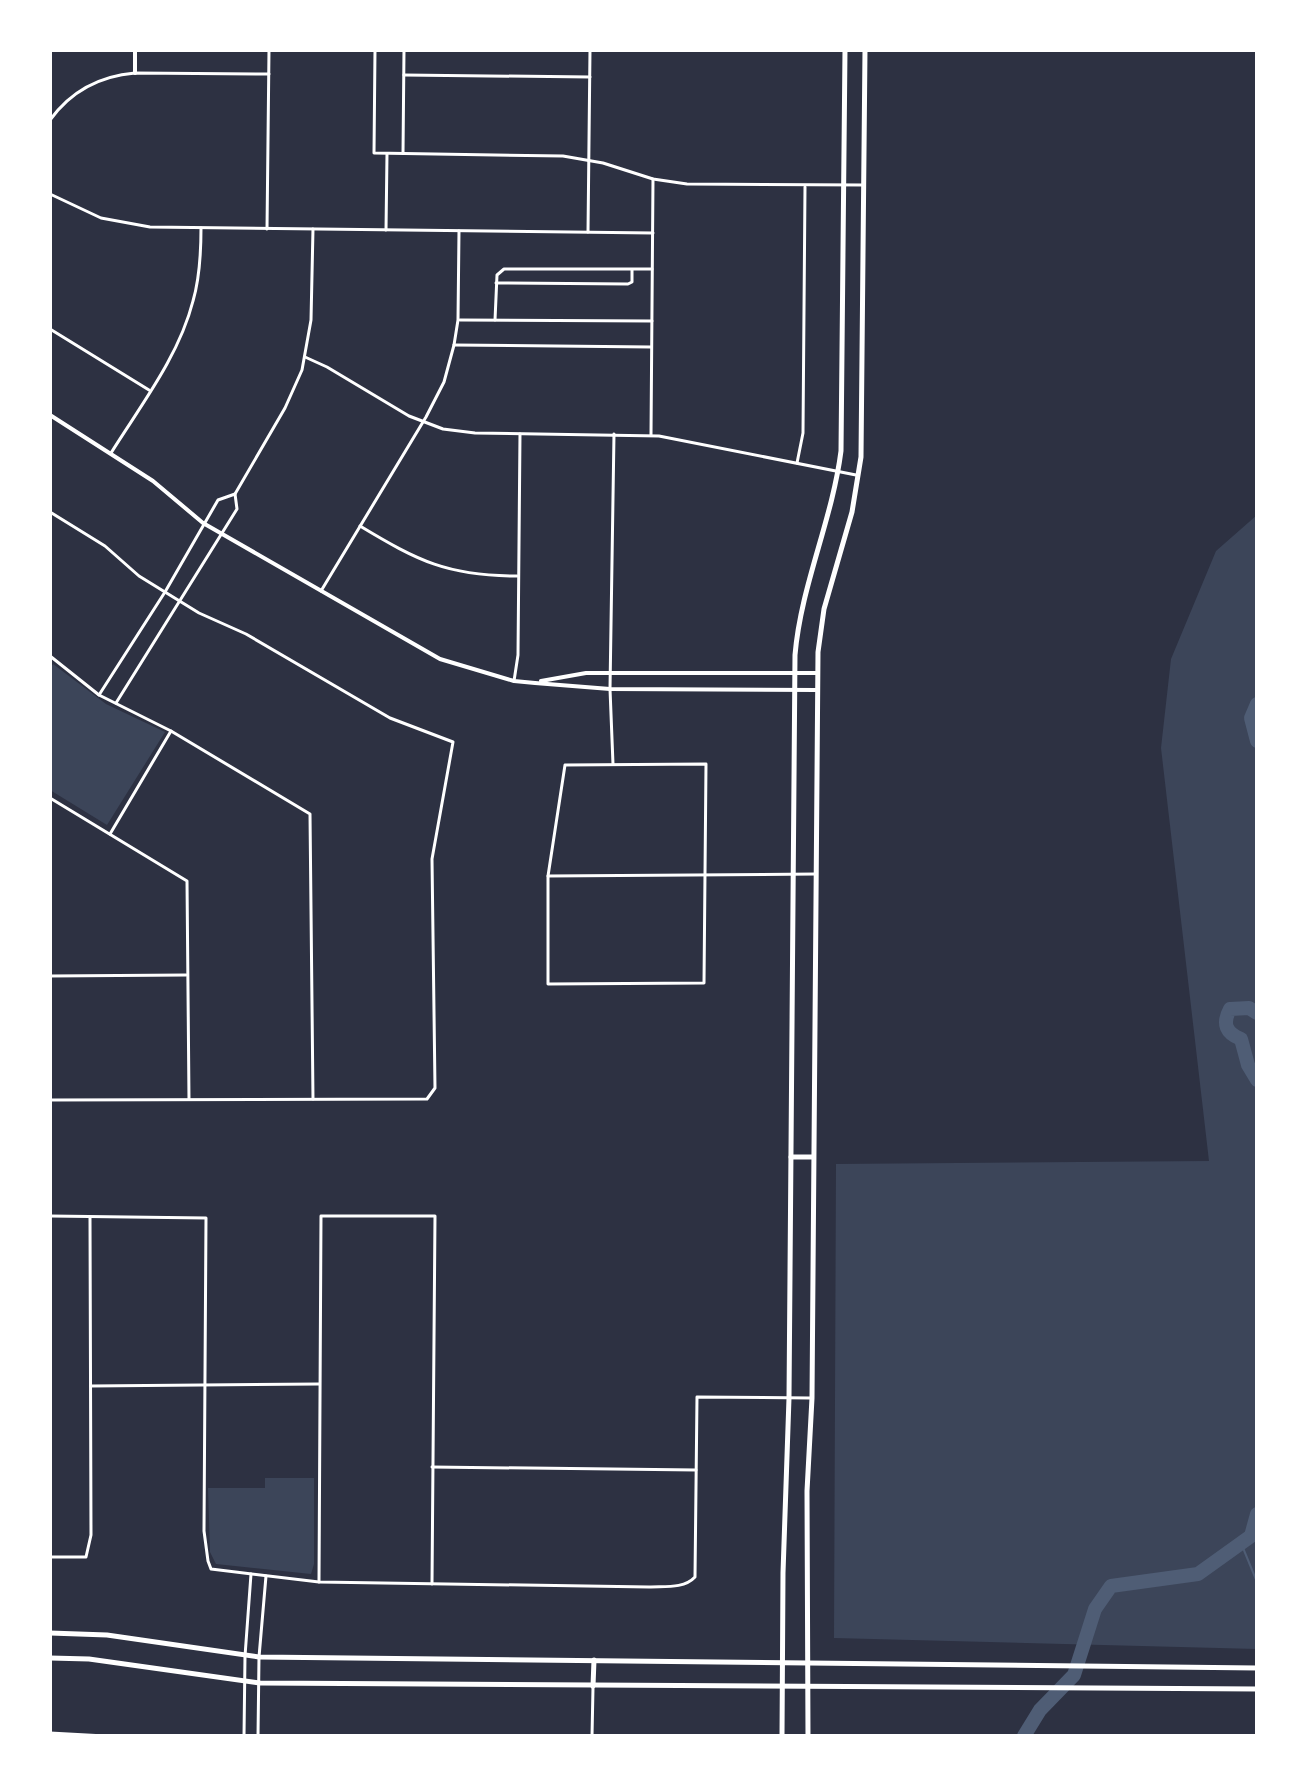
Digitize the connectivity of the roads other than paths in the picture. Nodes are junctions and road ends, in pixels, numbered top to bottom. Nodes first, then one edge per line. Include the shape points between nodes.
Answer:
1 (135, 50) edge
2 (269, 50) edge
3 (375, 50) edge
4 (404, 50) edge
5 (590, 50) edge
6 (845, 50) edge
7 (865, 50) edge
8 (135, 73) junction
9 (269, 74) junction
10 (404, 75) junction
11 (590, 77) junction
12 (50, 120) edge
13 (387, 153) junction
14 (403, 153) junction
15 (589, 160) junction
16 (653, 179) junction
17 (844, 185) junction
18 (864, 185) junction
19 (805, 186) junction
20 (50, 194) edge
21 (201, 228) junction
22 (267, 229) junction
23 (313, 229) junction
24 (386, 230) junction
25 (459, 231) junction
26 (588, 232) junction
27 (653, 233) junction
28 (632, 269) junction
29 (652, 269) junction
30 (496, 283) junction
31 (458, 320) junction
32 (495, 320) junction
33 (652, 321) junction
34 (50, 329) edge
35 (454, 345) junction
36 (652, 347) junction
37 (305, 357) junction
38 (150, 390) junction
39 (50, 415) edge
40 (423, 423) junction
41 (520, 434) junction
42 (614, 434) junction
43 (651, 435) junction
44 (111, 453) junction
45 (797, 463) junction
46 (838, 472) junction
47 (860, 476) junction
48 (235, 494) junction
49 (50, 512) edge
50 (203, 523) junction
51 (360, 526) junction
52 (221, 534) junction
53 (519, 577) junction
54 (321, 591) junction
55 (165, 592) junction
56 (180, 600) junction
57 (50, 656) edge
58 (610, 673) junction
59 (795, 673) junction
60 (818, 673) junction
61 (514, 681) junction
62 (535, 683) junction
63 (610, 689) junction
64 (795, 689) junction
65 (817, 690) junction
66 (99, 695) junction
67 (116, 703) junction
68 (171, 731) junction
69 (613, 764) junction
70 (50, 798) edge
71 (110, 834) junction
72 (793, 874) junction
73 (816, 874) junction
74 (705, 875) junction
75 (548, 876) junction
76 (187, 975) junction
77 (50, 976) edge
78 (189, 1099) junction
79 (313, 1099) junction
80 (50, 1100) edge
81 (791, 1157) junction
82 (813, 1157) junction
83 (50, 1216) edge
84 (90, 1217) junction
85 (319, 1384) junction
86 (204, 1385) junction
87 (89, 1386) junction
88 (789, 1398) junction
89 (812, 1398) junction
90 (432, 1467) junction
91 (696, 1470) junction
92 (50, 1557) edge
93 (251, 1574) junction
94 (266, 1576) junction
95 (319, 1582) junction
96 (432, 1585) junction
97 (50, 1633) edge
98 (245, 1656) junction
99 (259, 1657) junction
100 (50, 1658) edge
101 (594, 1660) junction
102 (782, 1664) junction
103 (808, 1664) junction
104 (1257, 1668) edge
105 (244, 1681) junction
106 (258, 1682) junction
107 (781, 1685) junction
108 (808, 1685) junction
109 (593, 1686) junction
110 (1257, 1689) edge
111 (50, 1733) edge
112 (105, 1736) edge
113 (244, 1736) edge
114 (258, 1736) edge
115 (592, 1736) edge
116 (782, 1736) edge
117 (808, 1736) edge

1 - 8 street
2 - 9 street
3 - 13 street via 374,153
4 - 10 street
5 - 11 street
6 - 17 main road
7 - 18 main road
8 - 9 street
8 - 12 street via 88,85
9 - 22 street
10 - 11 street
10 - 14 street
11 - 15 street
13 - 14 street
13 - 24 street
14 - 15 street via 537,154
15 - 16 street
15 - 26 street
16 - 19 street via 694,185
16 - 27 street
17 - 18 street
17 - 19 street
17 - 46 main road
18 - 47 main road
19 - 45 street via 803,433
20 - 21 street via 89,214 125,224
21 - 22 street
21 - 38 street via 199,274 190,311
22 - 23 street
23 - 24 street
23 - 37 street
24 - 25 street
25 - 26 street
25 - 31 street
26 - 27 street
27 - 29 street
28 - 29 street
28 - 30 street via 504,269
28 - 30 street via 628,284
29 - 33 street
30 - 32 street
31 - 32 street
31 - 35 street
32 - 33 street
33 - 36 street
34 - 38 street
35 - 36 street
35 - 40 street via 444,382
36 - 43 street
37 - 40 street
37 - 48 street via 285,408
38 - 44 street
39 - 44 street
40 - 41 street via 464,433
40 - 51 street
41 - 42 street
41 - 53 street
42 - 43 street
42 - 58 street
43 - 45 street
44 - 50 street
45 - 46 street
46 - 47 street
46 - 59 main road via 805,592
47 - 60 main road via 824,609
48 - 50 street via 218,500
48 - 52 street via 237,509
49 - 55 street
50 - 52 street
50 - 55 street
51 - 53 street via 443,568
51 - 54 street
52 - 54 street
52 - 56 street
53 - 61 street
54 - 61 street via 440,659
55 - 56 street
55 - 66 street
56 - 67 street
56 - 79 street via 390,718 453,742 432,859 435,1088 427,1099
57 - 66 street
58 - 59 street
58 - 62 street
58 - 63 street
59 - 60 street
59 - 64 main road
60 - 65 main road
61 - 62 street
62 - 63 street
63 - 64 street
63 - 69 street
64 - 65 street
64 - 72 main road
65 - 73 main road
66 - 67 street
67 - 68 street
68 - 71 street
68 - 79 street via 310,814
69 - 74 street via 706,764
69 - 75 street via 565,765
70 - 71 street
71 - 76 street via 187,881
72 - 73 street
72 - 74 street
72 - 81 main road
73 - 82 main road
74 - 75 street
74 - 75 street via 704,983 548,984
76 - 77 street
76 - 78 street
78 - 79 street
78 - 80 street
81 - 82 main road
81 - 88 main road
82 - 89 main road
83 - 84 street
84 - 86 street via 206,1218
84 - 87 street
85 - 86 street
85 - 90 street via 321,1216 435,1216
85 - 95 street
86 - 87 street
86 - 93 street via 208,1561 211,1569
87 - 92 street via 91,1535 86,1557
88 - 89 street
88 - 91 street via 697,1397
88 - 102 main road
89 - 103 main road
90 - 91 street
90 - 96 street
91 - 96 street via 692,1581 649,1587
93 - 94 street
93 - 98 street
94 - 95 street
94 - 99 street
95 - 96 street
97 - 98 main road via 107,1635
98 - 99 main road
98 - 105 street
99 - 101 main road
99 - 106 street
100 - 105 main road
101 - 102 main road
101 - 109 main road
102 - 103 main road
102 - 107 main road
103 - 104 main road
103 - 108 main road
105 - 106 main road
105 - 113 street
106 - 109 main road
106 - 114 street
107 - 108 main road
107 - 109 main road
107 - 116 main road
108 - 110 main road
108 - 117 main road
109 - 115 street
111 - 112 street

